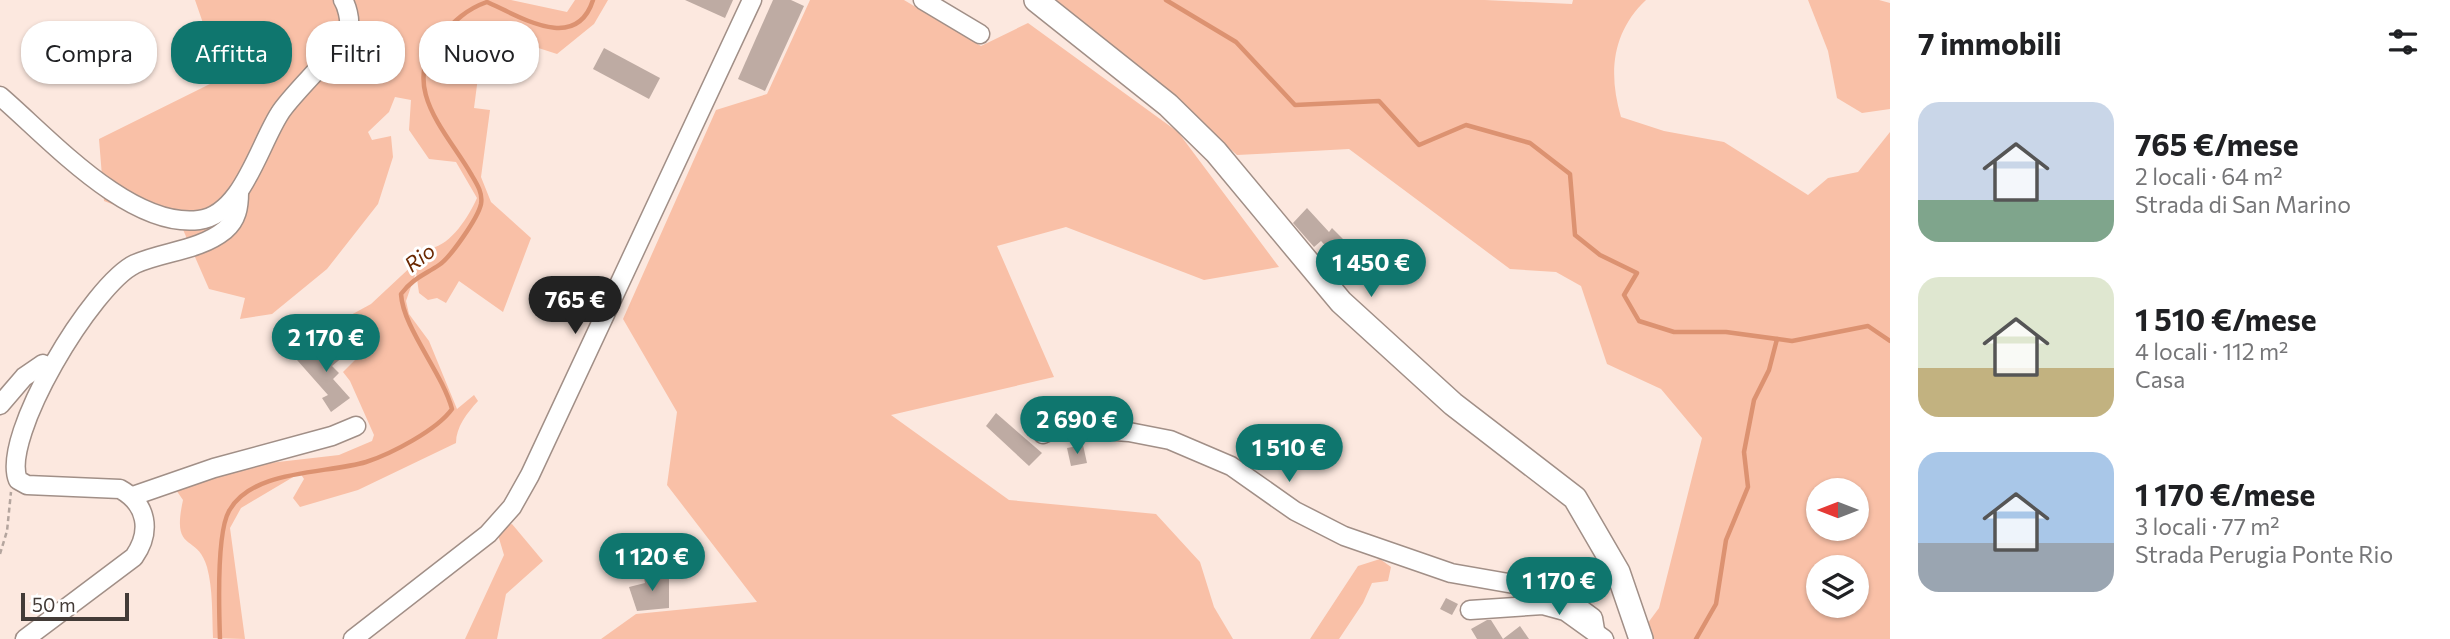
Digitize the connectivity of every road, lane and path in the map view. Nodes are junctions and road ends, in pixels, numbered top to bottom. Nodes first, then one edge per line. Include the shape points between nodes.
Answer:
1 (343, 0) edge
2 (752, 0) edge
3 (923, 0) edge
4 (1036, 0) edge
5 (980, 34) dead end
6 (0, 96) edge
7 (239, 192) junction
8 (52, 357) junction
9 (0, 405) edge
10 (356, 426) dead end
11 (1043, 434) dead end
12 (18, 481) junction
13 (133, 496) junction
14 (0, 554) edge
15 (1470, 610) dead end
16 (1599, 635) edge
17 (25, 639) edge
18 (353, 639) edge
19 (1641, 639) edge

1 - 7 street via 349,25 343,38 287,102
2 - 18 street via 512,507 488,534
3 - 5 street
4 - 19 main road via 1168,105 1207,143 1341,302 1453,404 1574,498 1618,572
6 - 7 street via 109,190 151,212 200,220 225,210
7 - 8 street via 235,219 224,230 203,242 135,264 104,286
8 - 9 street via 24,377
8 - 12 street via 21,409 11,466
10 - 13 street
11 - 16 street via 1059,427 1170,440 1231,466 1295,511 1344,536 1451,573 1562,596 1593,618
12 - 13 street via 120,489
12 - 14 path via 12,488
13 - 17 street via 141,506 146,531 134,557
15 - 16 street via 1544,605 1565,611

